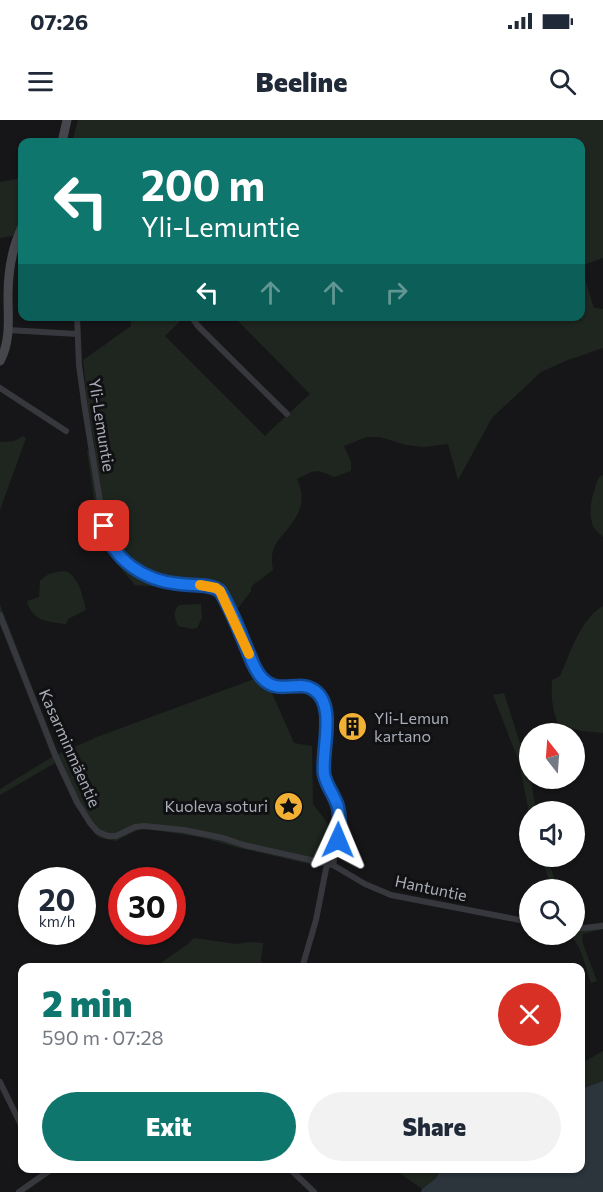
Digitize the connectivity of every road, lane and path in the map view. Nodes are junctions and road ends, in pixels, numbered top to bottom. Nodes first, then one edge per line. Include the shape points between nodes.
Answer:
1 (67, 120) edge
2 (63, 138) edge
3 (18, 243) edge
4 (77, 321) edge
5 (194, 321) edge
6 (8, 330) junction
7 (77, 334) junction
8 (0, 361) edge
9 (0, 388) edge
10 (287, 414) dead end
11 (66, 431) dead end
12 (0, 615) edge
13 (330, 864) junction
14 (519, 920) edge
15 (603, 926) edge
16 (585, 928) edge
17 (303, 963) edge
18 (0, 1082) edge
19 (18, 1119) edge
20 (42, 1173) edge
21 (294, 1173) edge
22 (19, 1192) edge
23 (314, 1192) edge

1 - 2 street
3 - 6 street via 10,269
4 - 7 street, Yli-Lemuntie
5 - 10 street
6 - 7 street
6 - 8 street
7 - 13 street, Yli-Lemuntie via 104,526 114,549 142,574 167,583 216,588 260,677 273,686 303,686 318,693 325,709 324,773 340,819
9 - 11 street
12 - 13 street, Kasarminmäentie via 56,757 77,802 98,832 116,836 144,826 184,830
13 - 14 street, Hantuntie via 392,895
13 - 17 street
15 - 16 street
18 - 19 street
20 - 22 street
21 - 23 street

